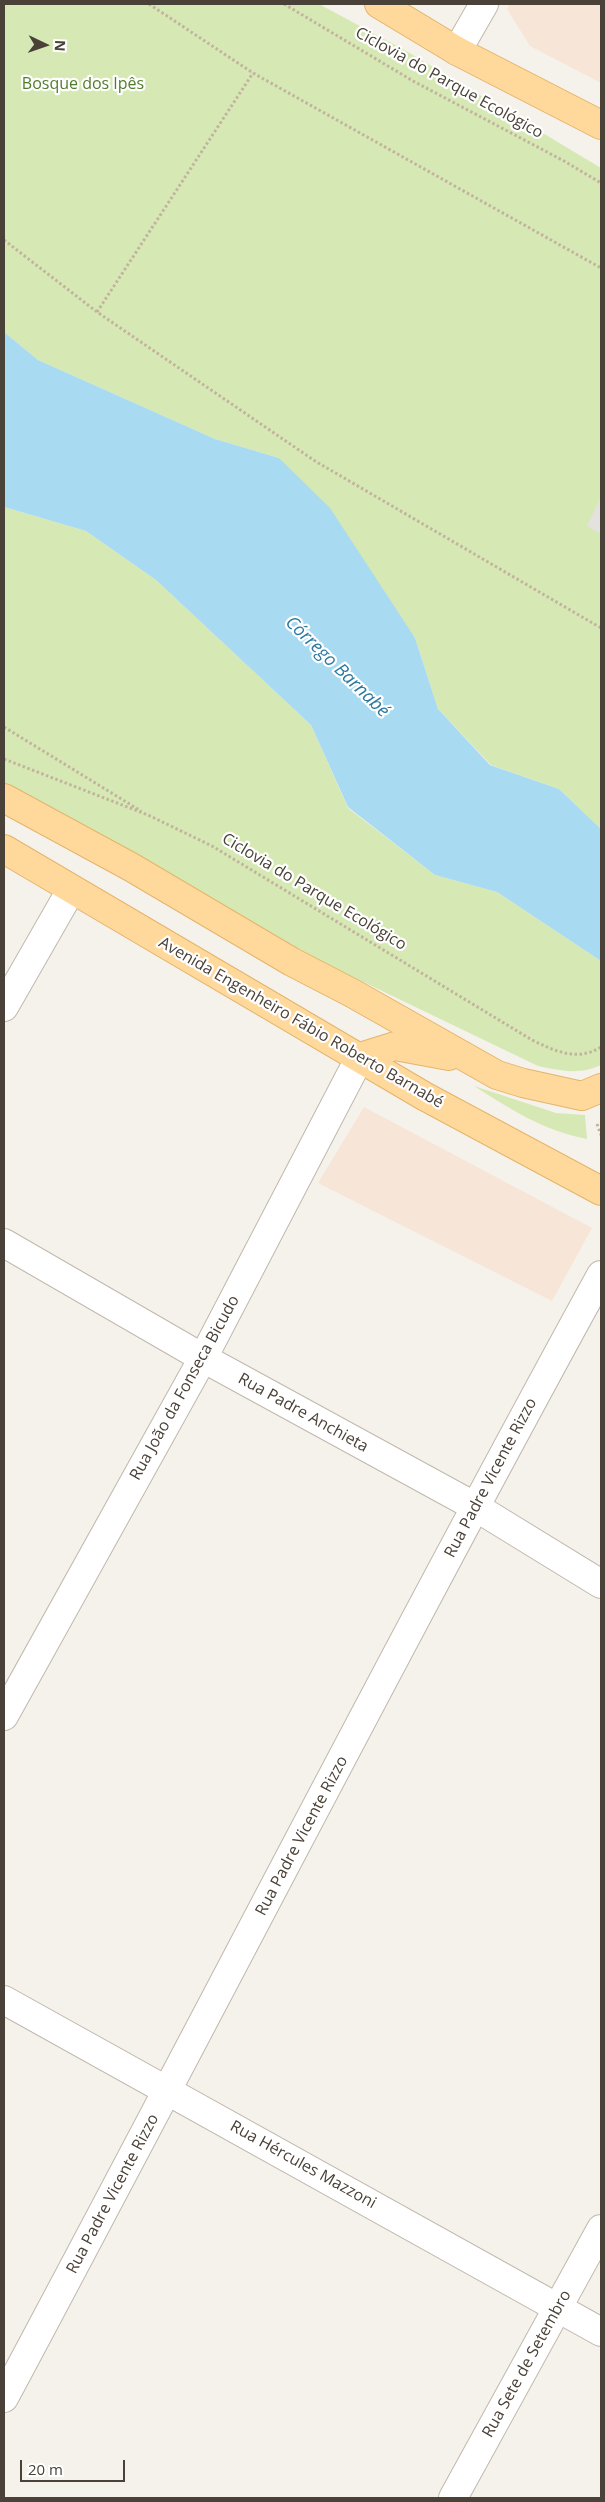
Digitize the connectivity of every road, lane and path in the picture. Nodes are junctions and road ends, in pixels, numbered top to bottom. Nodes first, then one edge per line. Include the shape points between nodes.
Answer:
1 (149, 4) edge
2 (284, 4) edge
3 (379, 4) edge
4 (484, 4) edge
5 (457, 51) junction
6 (253, 73) junction
7 (601, 125) edge
8 (601, 183) edge
9 (4, 240) edge
10 (601, 268) edge
11 (97, 312) junction
12 (601, 628) edge
13 (4, 727) edge
14 (4, 759) edge
15 (4, 798) edge
16 (148, 815) junction
17 (4, 849) edge
18 (72, 890) junction
19 (4, 1007) edge
20 (601, 1047) edge
21 (360, 1057) junction
22 (473, 1061) junction
23 (601, 1088) edge
24 (601, 1191) edge
25 (4, 1244) edge
26 (601, 1275) edge
27 (202, 1358) junction
28 (474, 1506) junction
29 (601, 1584) edge
30 (4, 1716) edge
31 (4, 2000) edge
32 (169, 2090) junction
33 (601, 2229) edge
34 (558, 2308) junction
35 (601, 2332) edge
36 (4, 2398) edge
37 (453, 2498) edge

1 - 6 path
2 - 8 path, Ciclovia do Parque Ecológico via 413,81
3 - 5 main road
4 - 5 street
5 - 7 main road
6 - 10 path
6 - 11 path
9 - 11 path
11 - 12 path via 315,461
13 - 16 path
14 - 16 path, Ciclovia do Parque Ecológico
15 - 22 main road
16 - 20 path, Ciclovia do Parque Ecológico via 212,846 532,1040 557,1052 576,1056
17 - 18 main road, Avenida Engenheiro Fábio Roberto Barnabé
18 - 19 street
18 - 21 main road, Avenida Engenheiro Fábio Roberto Barnabé
21 - 22 main road via 395,1046
21 - 24 main road, Avenida Engenheiro Fábio Roberto Barnabé via 424,1096
21 - 27 street, Rua João da Fonseca Bicudo
22 - 23 main road via 497,1075 559,1092 582,1096
25 - 27 street, Rua Padre Anchieta
26 - 28 street, Rua Padre Vicente Rizzo
27 - 28 street, Rua Padre Anchieta
27 - 30 street, Rua João da Fonseca Bicudo
28 - 29 street, Rua Padre Anchieta
28 - 32 street, Rua Padre Vicente Rizzo
31 - 32 street, Rua Hércules Mazzoni
32 - 34 street, Rua Hércules Mazzoni
32 - 36 street, Rua Padre Vicente Rizzo
33 - 34 street, Rua Sete de Setembro
34 - 35 street, Rua Hércules Mazzoni
34 - 37 street, Rua Sete de Setembro

